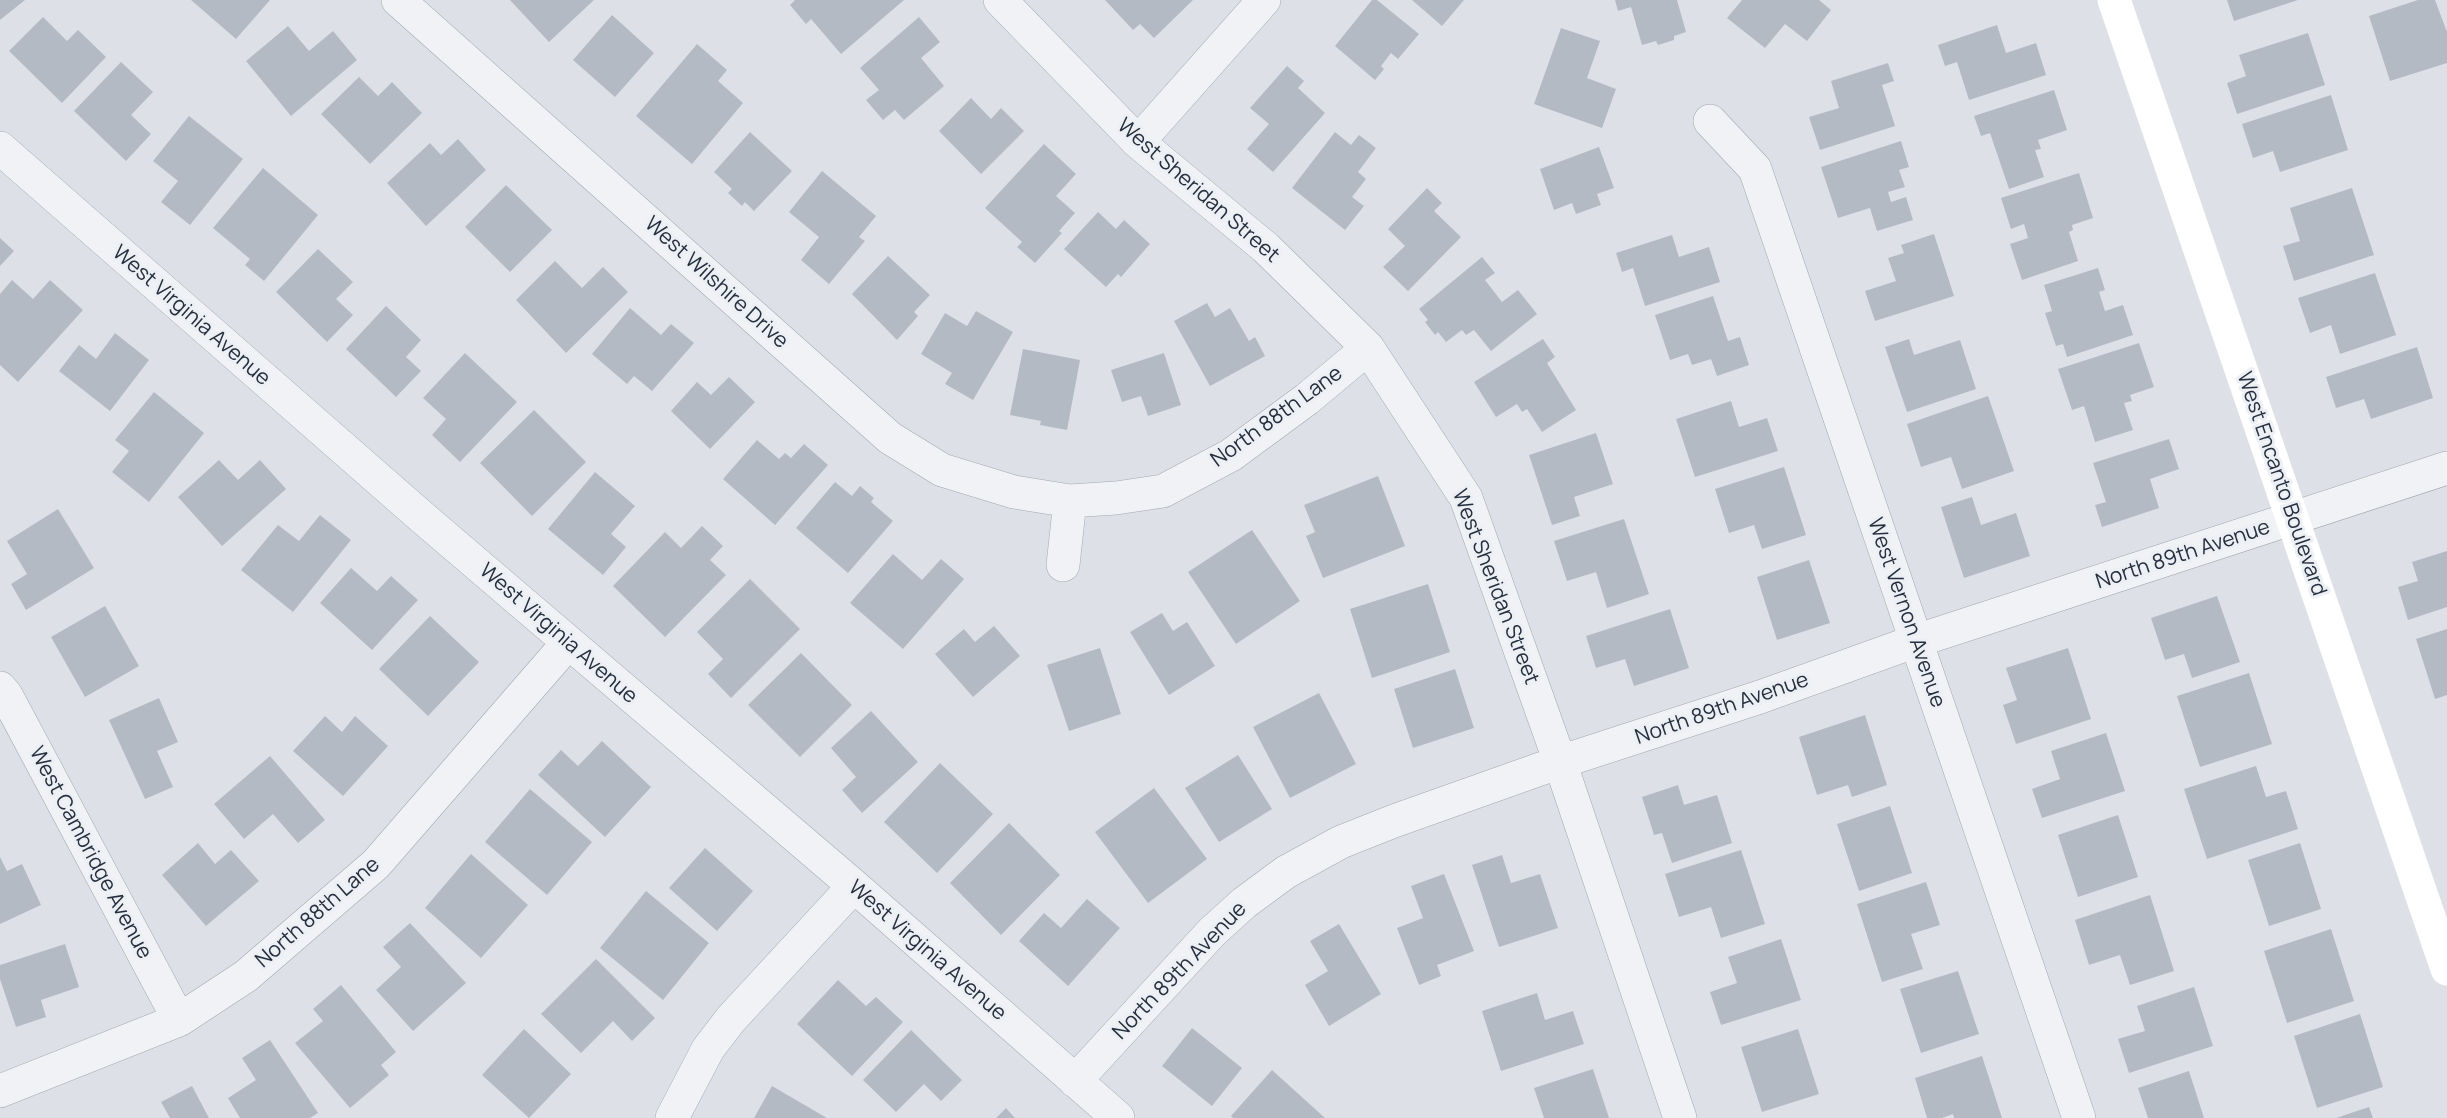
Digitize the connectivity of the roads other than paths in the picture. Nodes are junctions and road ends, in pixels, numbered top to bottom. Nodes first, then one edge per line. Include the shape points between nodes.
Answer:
1 (398, 0) edge
2 (1000, 0) edge
3 (1264, 0) edge
4 (2114, 0) edge
5 (1710, 121) dead end
6 (1138, 142) junction
7 (0, 148) edge
8 (1368, 348) junction
9 (2447, 468) edge
10 (1070, 501) junction
11 (2293, 519) junction
12 (1063, 565) dead end
13 (1916, 641) junction
14 (568, 643) junction
15 (0, 688) edge
16 (1560, 762) junction
17 (854, 886) junction
18 (2447, 969) edge
19 (179, 1020) junction
20 (1075, 1081) junction
21 (0, 1091) edge
22 (672, 1118) edge
23 (1118, 1118) edge
24 (1680, 1118) edge
25 (2079, 1118) edge

1 - 10 street, West Wilshire Drive via 891,438 942,470 1014,492
2 - 6 street, West Sheridan Street
3 - 6 street
4 - 11 street, West Encanto Boulevard
5 - 13 street, West Vernon Avenue via 1755,169
6 - 8 street, West Sheridan Street via 1266,248
7 - 14 street, West Virginia Avenue
8 - 10 street, North 88th Lane via 1231,455 1164,491
8 - 16 street, West Sheridan Street via 1466,498
9 - 11 street, North 89th Avenue
10 - 12 street
11 - 13 street, North 89th Avenue
11 - 18 street, West Encanto Boulevard
13 - 16 street, North 89th Avenue
13 - 25 street, West Vernon Avenue
14 - 17 street, West Virginia Avenue
14 - 19 street, North 88th Lane via 376,864 246,976
15 - 19 street, West Cambridge Avenue
16 - 20 street, North 89th Avenue via 1341,842 1286,872 1212,932
16 - 24 street, West Sheridan Street
17 - 20 street, West Virginia Avenue
17 - 22 street via 731,1019 708,1049
19 - 21 street, North 88th Lane
20 - 23 street, West Virginia Avenue

